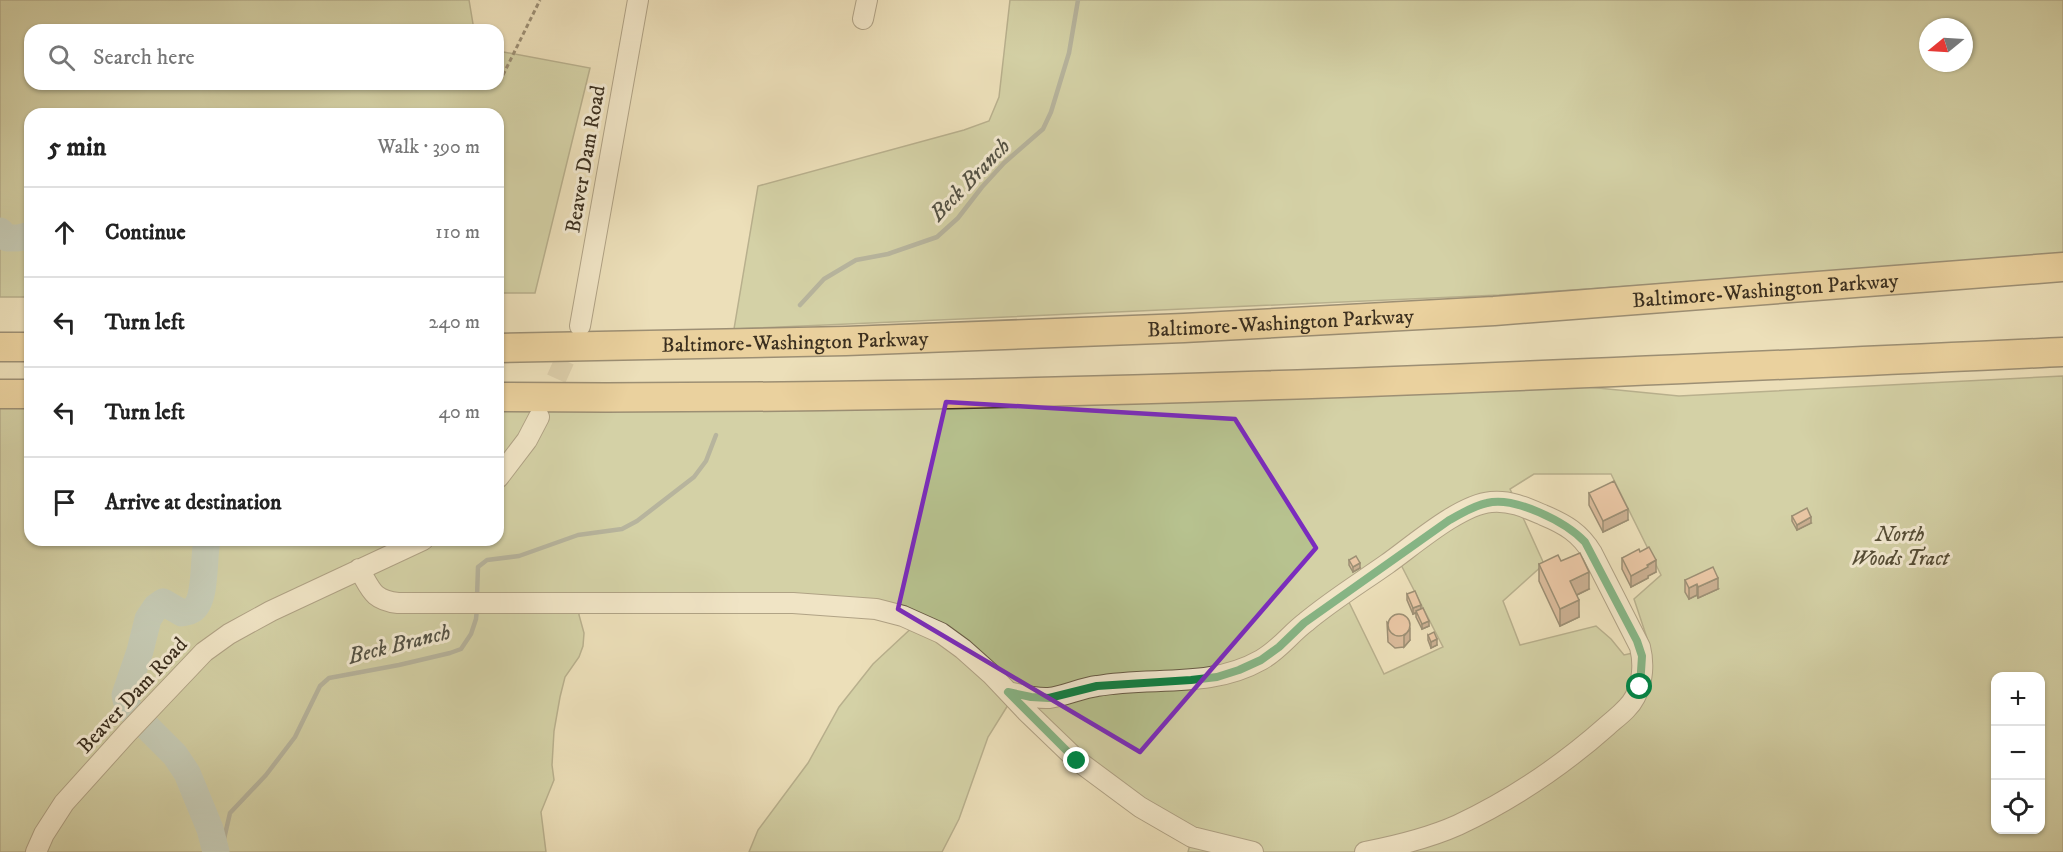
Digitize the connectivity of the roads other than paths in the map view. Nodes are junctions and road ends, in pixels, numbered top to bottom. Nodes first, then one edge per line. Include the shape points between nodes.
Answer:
1 (638, 0) edge
2 (2063, 267) edge
3 (580, 326) tunnel mouth
4 (0, 347) edge
5 (24, 347) edge
6 (504, 348) edge
7 (2063, 352) edge
8 (0, 394) edge
9 (24, 394) edge
10 (504, 397) edge
11 (539, 417) tunnel mouth
12 (504, 470) edge
13 (410, 546) edge
14 (359, 569) junction
15 (1008, 692) junction
16 (36, 852) edge
17 (1253, 852) edge
18 (1365, 852) edge

1 - 3 street, Beaver Dam Road
2 - 6 highway, Baltimore-Washington Parkway via 1494,311 1184,328
4 - 5 highway
7 - 10 highway via 1188,389
8 - 9 highway
11 - 12 street
13 - 14 street, Beaver Dam Road
14 - 15 street via 376,597 398,603 793,603 876,609 941,633
14 - 16 street, Beaver Dam Road via 271,611 204,652 64,803
15 - 17 street via 1077,761 1140,807 1192,837
15 - 18 street via 1049,698 1097,686 1217,677 1239,670 1261,660 1304,623 1448,521 1485,503 1523,507 1575,531 1592,553 1640,647 1641,677 1635,699 1564,761 1495,805 1425,837

